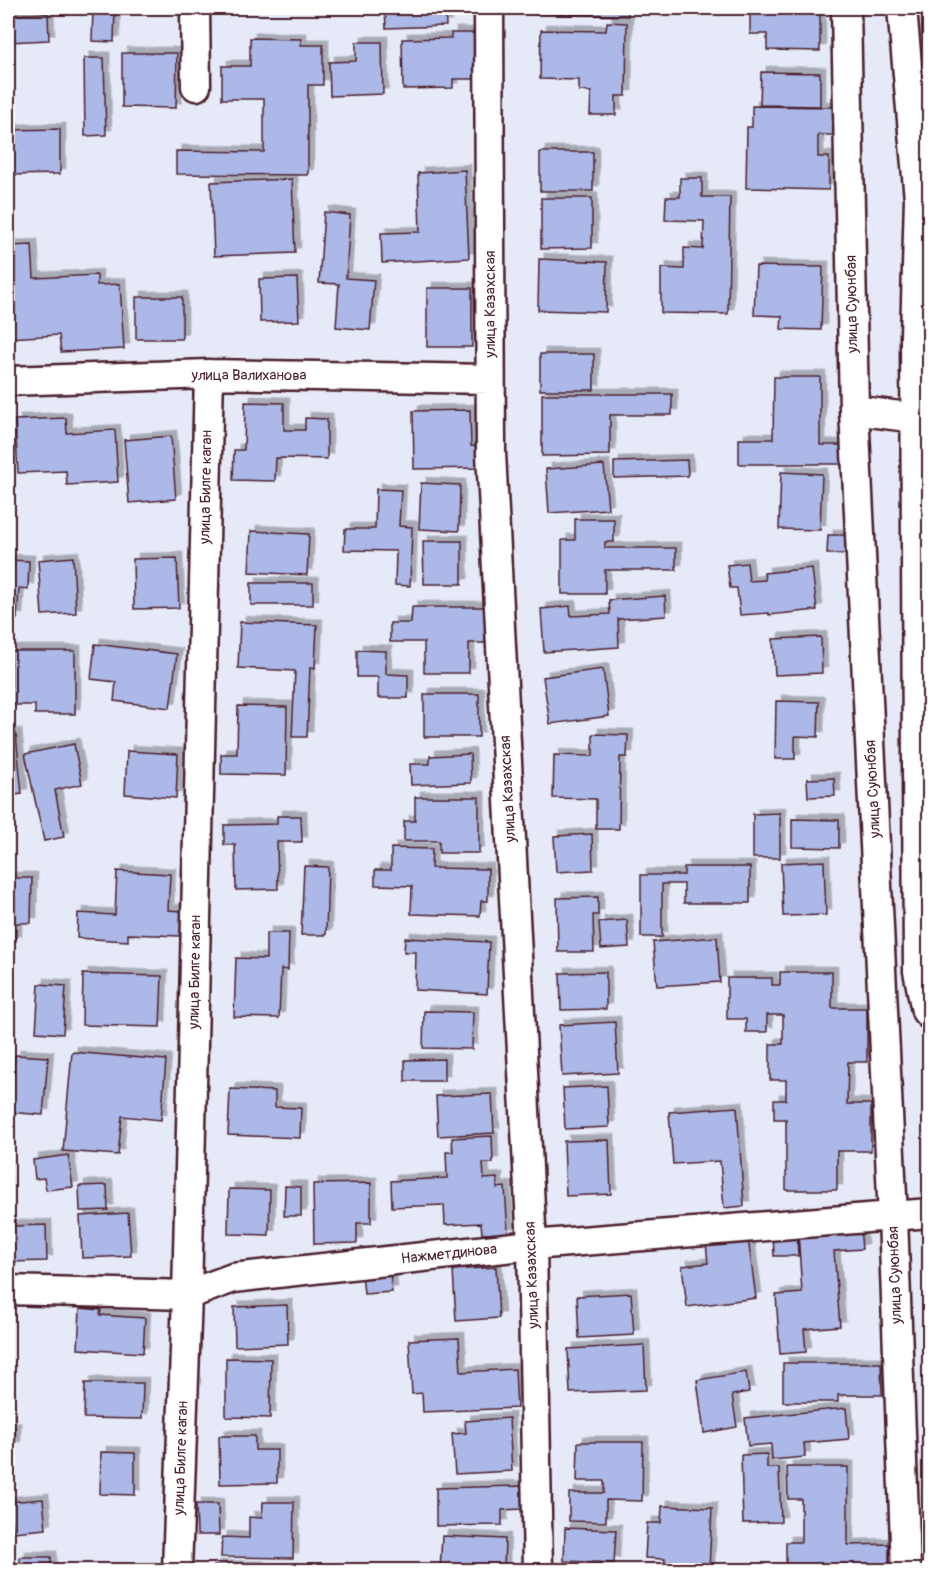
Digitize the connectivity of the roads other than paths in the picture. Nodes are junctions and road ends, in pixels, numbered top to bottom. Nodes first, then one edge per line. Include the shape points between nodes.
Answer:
1 (195, 8) edge
2 (489, 8) edge
3 (846, 8) edge
4 (902, 8) edge
5 (196, 86) dead end
6 (922, 333) edge
7 (209, 374) junction
8 (490, 379) junction
9 (8, 381) edge
10 (854, 410) junction
11 (915, 418) junction
12 (930, 1015) edge
13 (930, 1213) edge
14 (893, 1217) junction
15 (532, 1245) junction
16 (8, 1290) edge
17 (187, 1295) junction
18 (177, 1570) edge
19 (538, 1570) edge
20 (906, 1570) edge

1 - 5 street
2 - 8 street, улица Казахская
3 - 10 street, улица Суюнбая
4 - 6 street via 919,200
6 - 11 street
7 - 8 street, улица Валиханова
7 - 9 street, улица Валиханова
7 - 17 street, улица Билге каган
8 - 15 street, улица Казахская
10 - 11 street
10 - 14 street, улица Суюнбая
11 - 12 street via 918,971
13 - 14 street, Нажметдинова
14 - 15 street, Нажметдинова
14 - 20 street, улица Суюнбая
15 - 17 street, Нажметдинова via 233,1278
15 - 19 street, улица Казахская
16 - 17 street, Нажметдинова
17 - 18 street, улица Билге каган

